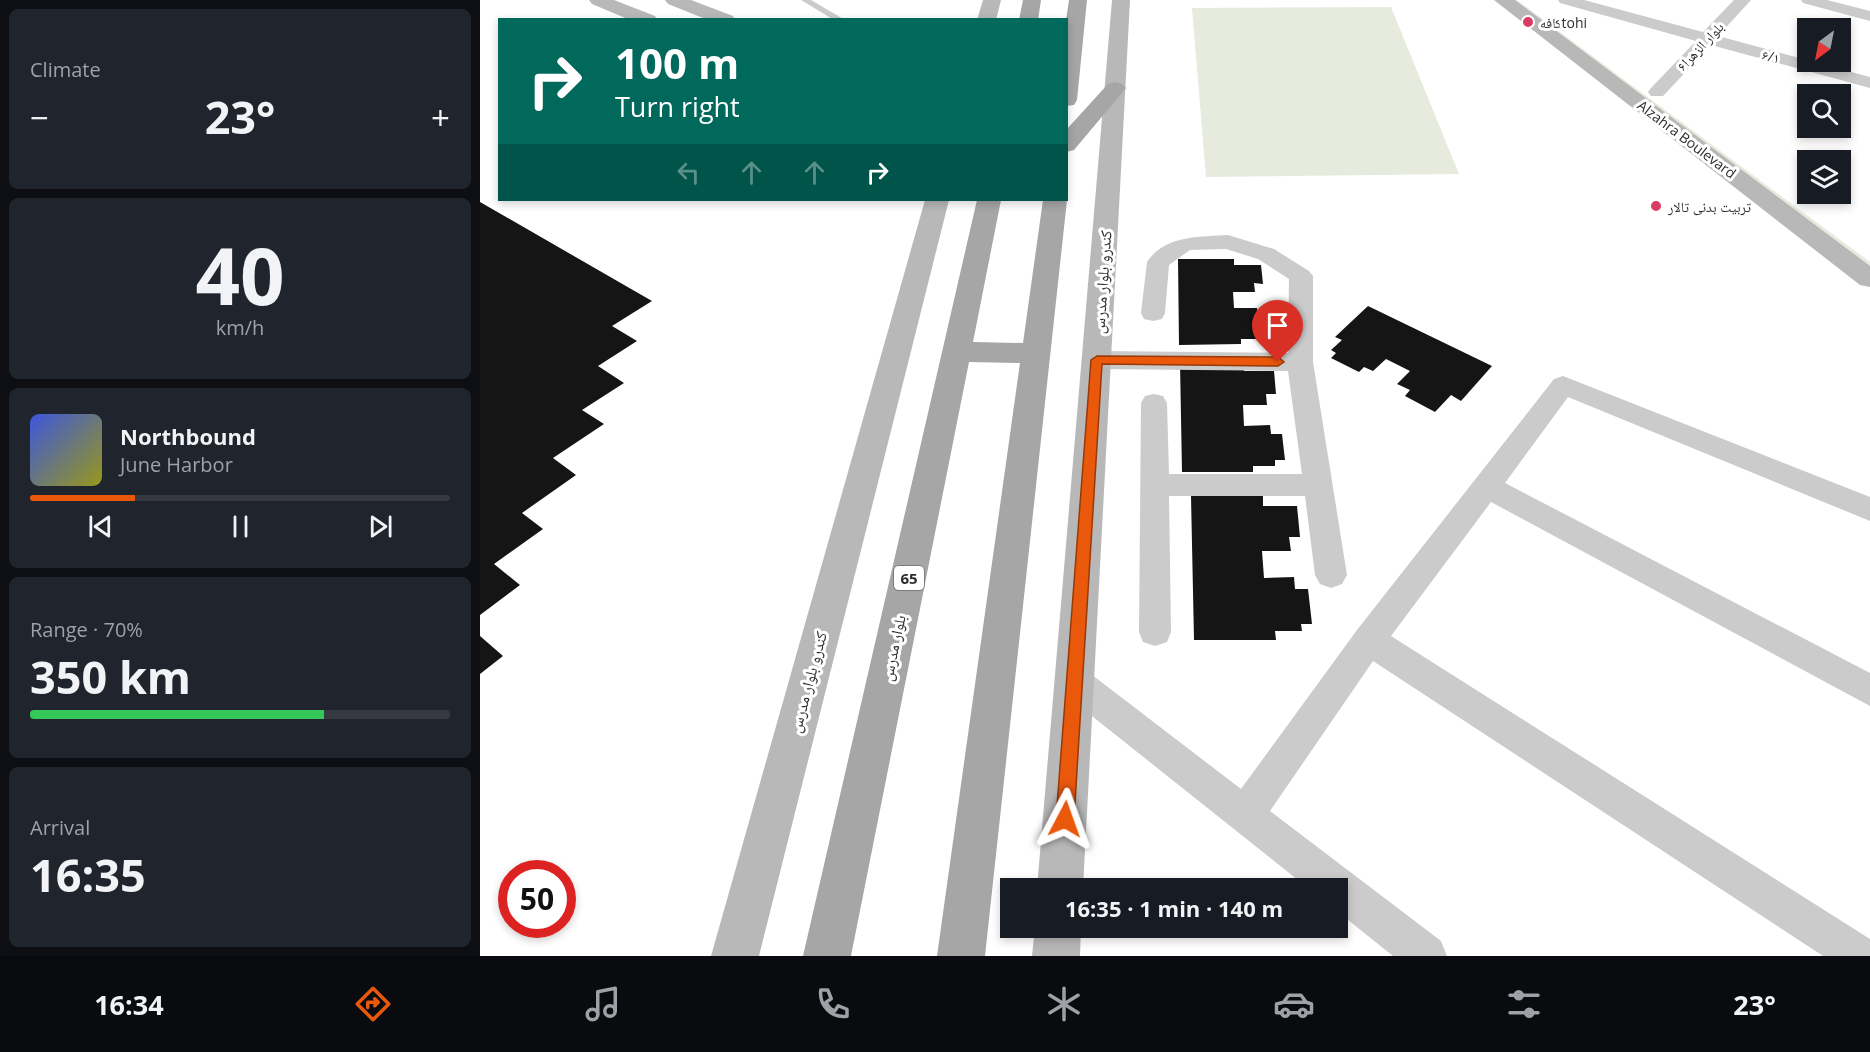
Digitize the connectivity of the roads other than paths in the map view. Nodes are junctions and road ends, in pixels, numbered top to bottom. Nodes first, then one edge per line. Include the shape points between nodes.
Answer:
1 (598, 0) edge
2 (674, 0) edge
3 (805, 0) edge
4 (992, 0) edge
5 (1032, 0) edge
6 (1078, 0) edge
7 (1121, 0) edge
8 (1503, 0) edge
9 (1528, 0) edge
10 (1743, 0) edge
11 (1809, 0) edge
12 (1567, 3) edge
13 (1870, 16) edge
14 (643, 18) edge
15 (721, 18) edge
16 (838, 18) edge
17 (987, 18) edge
18 (1028, 18) edge
19 (1707, 39) junction
20 (1068, 83) edge
21 (1870, 83) edge
22 (1115, 88) junction
23 (1657, 92) junction
24 (1068, 143) edge
25 (1742, 155) dead end
26 (937, 201) edge
27 (989, 201) edge
28 (1054, 201) edge
29 (1870, 279) edge
30 (1153, 313) dead end
31 (957, 352) junction
32 (1036, 353) junction
33 (1097, 360) junction
34 (1300, 362) junction
35 (1154, 403) dead end
36 (1317, 484) junction
37 (1155, 485) junction
38 (1486, 486) junction
39 (1870, 509) edge
40 (1331, 575) dead end
41 (1155, 632) dead end
42 (1369, 640) junction
43 (1075, 682) junction
44 (1870, 690) edge
45 (1245, 814) junction
46 (1061, 878) edge
47 (839, 900) junction
48 (1057, 938) edge
49 (735, 956) edge
50 (802, 956) edge
51 (827, 956) edge
52 (961, 956) edge
53 (1056, 956) edge
54 (1426, 956) edge
55 (1860, 956) edge

1 - 14 main road
2 - 15 main road
3 - 16 lane
4 - 17 main road
5 - 18 main road
6 - 20 main road
7 - 22 main road, کندرو بلوار مدرس
8 - 29 main road, Alzahra Boulevard
9 - 23 main road, Alzahra Boulevard
10 - 19 street, بلوار الزهرا۶
11 - 13 street
12 - 19 street, ۶/۱
19 - 21 street, ۶/۱
19 - 23 street, بلوار الزهرا۶
22 - 24 main road
22 - 33 main road, کندرو بلوار مدرس
23 - 25 main road, Alzahra Boulevard
26 - 49 main road, کندرو بلوار مدرس
27 - 31 main road, بلوار مدرس / 65
28 - 32 main road
30 - 34 street via 1158,262 1185,244 1228,242 1257,251 1301,276
31 - 32 main road
31 - 47 main road, بلوار مدرس / 65
32 - 52 main road
33 - 34 street
33 - 43 main road, کندرو بلوار مدرس
34 - 36 street
35 - 37 street
36 - 37 street
36 - 40 street
37 - 41 street
38 - 39 street via 1563,385
38 - 42 street
38 - 44 street
42 - 45 street
42 - 55 street
43 - 45 street
43 - 46 main road, کندرو بلوار مدرس
45 - 54 street
47 - 50 main road
47 - 51 main road, بلوار مدرس / 65
48 - 53 main road

